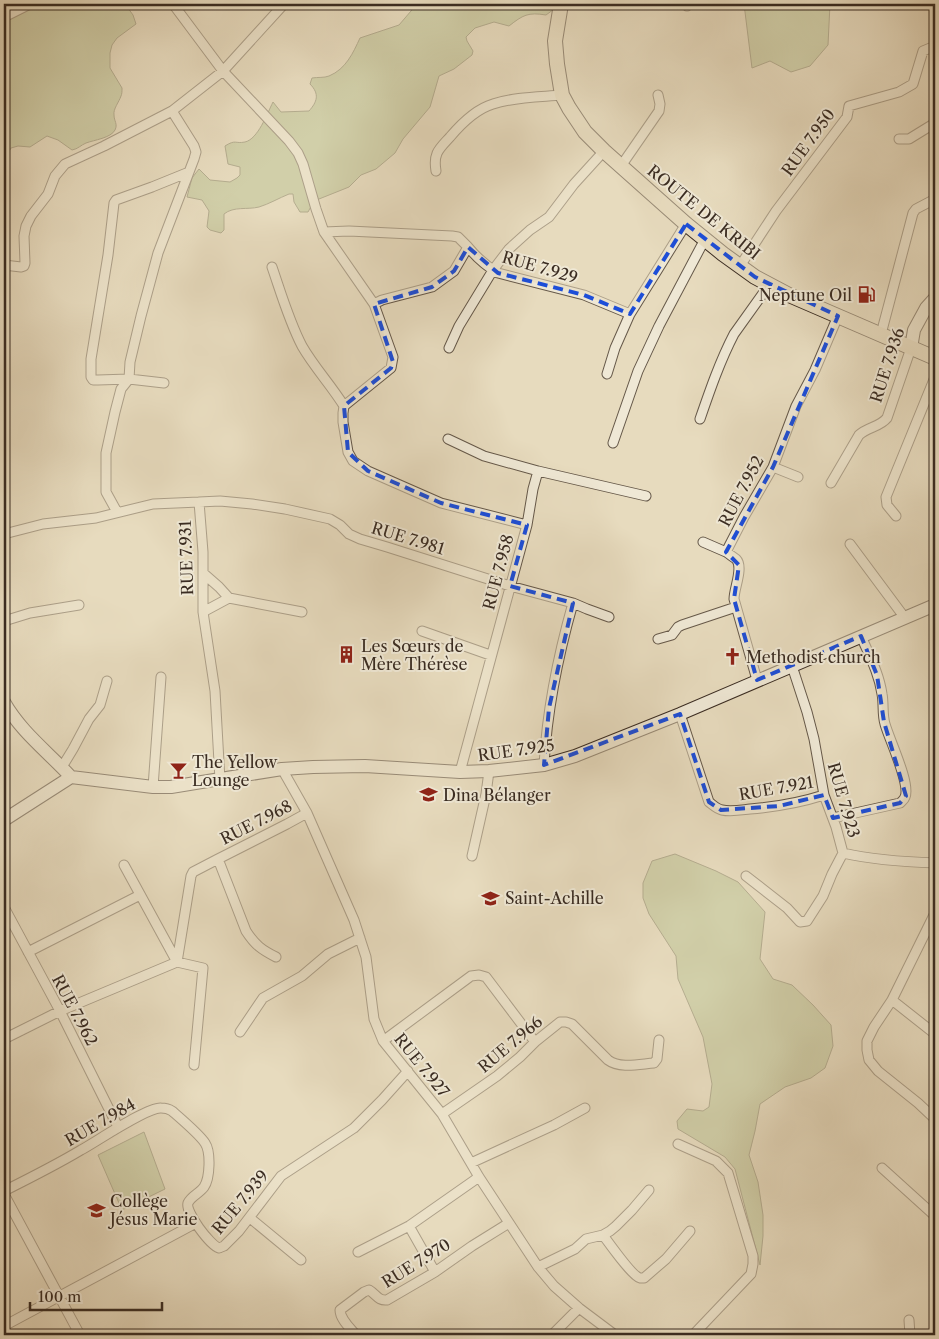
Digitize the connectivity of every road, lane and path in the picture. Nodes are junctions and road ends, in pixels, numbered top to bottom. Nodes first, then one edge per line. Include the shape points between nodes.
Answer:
1 (30, 4) edge
2 (173, 4) edge
3 (284, 4) edge
4 (561, 4) edge
5 (4, 17) edge
6 (935, 46) edge
7 (223, 71) junction
8 (562, 95) junction
9 (658, 95) dead end
10 (172, 111) junction
11 (935, 123) edge
12 (899, 139) dead end
13 (604, 151) junction
14 (621, 166) junction
15 (436, 171) dead end
16 (189, 172) junction
17 (935, 198) edge
18 (686, 224) junction
19 (324, 232) junction
20 (705, 239) junction
21 (468, 247) junction
22 (4, 265) edge
23 (740, 266) junction
24 (272, 267) dead end
25 (493, 270) junction
26 (769, 285) junction
27 (935, 298) edge
28 (374, 304) junction
29 (630, 314) junction
30 (838, 316) junction
31 (881, 334) junction
32 (450, 348) dead end
33 (911, 348) junction
34 (935, 358) edge
35 (607, 374) dead end
36 (935, 377) edge
37 (129, 379) junction
38 (164, 382) dead end
39 (344, 406) junction
40 (700, 420) dead end
41 (448, 439) dead end
42 (613, 443) dead end
43 (773, 467) junction
44 (538, 471) junction
45 (798, 477) dead end
46 (831, 483) dead end
47 (646, 496) dead end
48 (199, 502) junction
49 (117, 512) junction
50 (896, 516) dead end
51 (527, 525) junction
52 (4, 534) edge
53 (703, 542) dead end
54 (850, 544) dead end
55 (726, 552) junction
56 (203, 573) junction
57 (510, 586) junction
58 (229, 598) junction
59 (573, 603) junction
60 (79, 605) dead end
61 (935, 605) edge
62 (736, 607) junction
63 (203, 612) junction
64 (302, 612) dead end
65 (609, 617) dead end
66 (904, 618) junction
67 (4, 621) edge
68 (422, 631) dead end
69 (861, 636) junction
70 (658, 639) dead end
71 (490, 655) junction
72 (792, 666) junction
73 (162, 677) dead end
74 (757, 680) junction
75 (107, 681) dead end
76 (4, 702) edge
77 (680, 714) junction
78 (544, 765) junction
79 (62, 767) junction
80 (282, 769) junction
81 (489, 771) junction
82 (460, 772) junction
83 (72, 777) junction
84 (220, 780) junction
85 (153, 787) junction
86 (824, 795) junction
87 (307, 813) junction
88 (833, 818) junction
89 (4, 820) edge
90 (843, 853) junction
91 (472, 856) dead end
92 (218, 859) junction
93 (935, 863) edge
94 (124, 865) dead end
95 (746, 876) dead end
96 (140, 895) junction
97 (4, 907) edge
98 (935, 913) edge
99 (8, 925) edge
100 (360, 938) junction
101 (28, 952) junction
102 (276, 957) dead end
103 (176, 962) junction
104 (892, 1000) junction
105 (60, 1011) junction
106 (240, 1032) dead end
107 (935, 1034) edge
108 (4, 1040) edge
109 (659, 1040) dead end
110 (383, 1041) junction
111 (535, 1042) junction
112 (194, 1065) dead end
113 (408, 1071) junction
114 (585, 1108) dead end
115 (442, 1114) junction
116 (935, 1118) edge
117 (118, 1128) junction
118 (678, 1144) dead end
119 (471, 1163) junction
120 (882, 1168) dead end
121 (479, 1177) junction
122 (649, 1190) dead end
123 (4, 1193) edge
124 (935, 1216) edge
125 (250, 1218) junction
126 (196, 1223) junction
127 (509, 1223) junction
128 (409, 1226) junction
129 (690, 1231) dead end
130 (603, 1235) junction
131 (358, 1252) dead end
132 (301, 1260) dead end
133 (538, 1267) junction
134 (435, 1272) junction
135 (59, 1296) junction
136 (579, 1308) junction
137 (909, 1320) dead end
138 (4, 1326) edge
139 (80, 1335) edge
140 (356, 1335) edge
141 (552, 1335) edge
142 (615, 1335) edge
143 (693, 1335) edge
144 (910, 1335) edge

1 - 5 street
2 - 7 street
3 - 7 street
4 - 8 main road, ROUTE DE KRIBI via 555,41
6 - 23 street, RUE 7.950 via 923,51 913,84 899,92 849,106 847,117 776,211
7 - 10 street
7 - 19 street via 298,152
8 - 13 main road, ROUTE DE KRIBI via 585,132
8 - 15 street via 510,100 481,109 440,147 436,153
9 - 14 street via 659,111
10 - 16 street via 196,152
10 - 22 street via 65,164 26,226 24,266
11 - 12 street via 910,139
13 - 14 main road, ROUTE DE KRIBI
13 - 25 street via 549,217 509,249
14 - 18 main road, ROUTE DE KRIBI
16 - 37 street via 158,253 140,316
16 - 37 street via 114,202 91,376 93,380
17 - 31 street via 913,213
18 - 20 main road, ROUTE DE KRIBI
18 - 29 street
19 - 21 street, RUE 7.929 via 452,236 458,237
19 - 28 street
20 - 23 main road, ROUTE DE KRIBI
20 - 42 street via 638,371
21 - 25 street, RUE 7.929
21 - 28 street via 454,271 432,287
23 - 26 main road, ROUTE DE KRIBI
24 - 39 street via 302,344
25 - 29 street, RUE 7.929 via 584,295
25 - 32 street via 459,326
26 - 30 main road, ROUTE DE KRIBI
26 - 40 street via 730,341
27 - 33 street, RUE 7.936 via 914,330
28 - 39 street via 393,362 391,368
29 - 35 street
30 - 31 main road, ROUTE DE KRIBI
30 - 43 street, RUE 7.952 via 796,406
31 - 33 main road, ROUTE DE KRIBI
33 - 34 main road, ROUTE DE KRIBI
33 - 46 street, RUE 7.936 via 887,418 859,435
36 - 50 street via 886,497 887,505
37 - 38 street
37 - 49 street via 121,389 106,453 106,492
39 - 51 street via 348,452 368,471 441,503
41 - 44 street via 484,456
43 - 45 street
43 - 55 street, RUE 7.952
44 - 47 street
44 - 51 street, RUE 7.958
48 - 49 street, RUE 7.931 via 153,504
48 - 56 street, RUE 7.931
48 - 57 street, RUE 7.981 via 285,508 330,519 354,537
49 - 52 street, RUE 7.931
51 - 57 street, RUE 7.958
53 - 55 street
54 - 66 street
55 - 62 street, RUE 7.952 via 737,560 740,569 734,592
56 - 58 street
56 - 63 street, RUE 7.931
57 - 59 street, RUE 7.981
57 - 71 street, RUE 7.958
58 - 63 street
58 - 64 street
59 - 65 street, RUE 7.981
59 - 78 street via 549,708
60 - 67 street
61 - 66 street, RUE 7.925
62 - 70 street via 682,625 672,634
62 - 74 street, RUE 7.952
63 - 84 street, RUE 7.931 via 215,691
66 - 69 street, RUE 7.925
68 - 71 street
69 - 72 street, RUE 7.925
69 - 88 street via 882,692 884,722 898,757 906,796 900,803
71 - 82 street, RUE 7.958
72 - 74 street, RUE 7.925
72 - 86 street, RUE 7.923 via 814,739
73 - 85 street
74 - 77 street, RUE 7.925
75 - 79 street via 100,705
76 - 79 street via 30,737
77 - 78 street, RUE 7.925
77 - 86 street, RUE 7.921 via 709,802 721,810 779,806
78 - 81 street, RUE 7.925
79 - 83 street
80 - 82 street, RUE 7.925 via 365,766
80 - 84 street, RUE 7.925
80 - 87 street, RUE 7.927
81 - 82 street, RUE 7.925
81 - 91 street
83 - 85 street, RUE 7.925
83 - 89 street
84 - 85 street, RUE 7.925
86 - 88 street, RUE 7.923
87 - 92 street, RUE 7.968
87 - 100 street, RUE 7.927
88 - 90 street, RUE 7.923
90 - 93 street, RUE 7.923 via 889,861
90 - 95 street via 807,921 800,922
92 - 102 street, RUE 7.968 via 246,931 262,950
92 - 103 street via 191,876
94 - 96 street
96 - 101 street
96 - 103 street
97 - 99 street, RUE 7.962
98 - 104 street
99 - 101 street, RUE 7.962
100 - 106 street via 328,954 302,976 262,998
100 - 110 street, RUE 7.927 via 366,957 374,1019
101 - 105 street, RUE 7.962
103 - 105 street
103 - 112 street via 203,968
104 - 107 street
104 - 116 street via 868,1041 869,1060
105 - 108 street
105 - 117 street, RUE 7.962
109 - 111 street, RUE 7.966 via 654,1063 628,1065 612,1063 566,1022 560,1022
110 - 111 street via 471,976 479,975 486,978
110 - 113 street, RUE 7.927
111 - 115 street, RUE 7.966 via 497,1076
113 - 115 street, RUE 7.927
113 - 125 street, RUE 7.939 via 354,1128 281,1176
114 - 119 street
115 - 119 street, RUE 7.927
117 - 123 street, RUE 7.984
117 - 126 street, RUE 7.984 via 161,1108 170,1110 205,1143 209,1160 207,1180 187,1208
118 - 143 street via 716,1161 728,1173 754,1256 751,1274
119 - 121 street, RUE 7.927
120 - 124 street
121 - 127 street, RUE 7.927
121 - 128 street
122 - 130 street via 616,1226
123 - 135 street
125 - 126 street, RUE 7.939 via 219,1248 211,1243
125 - 132 street
126 - 135 street, RUE 7.939
127 - 133 street, RUE 7.927
127 - 134 street, RUE 7.970
128 - 131 street
128 - 134 street
129 - 130 street via 644,1278 637,1276
130 - 133 street via 586,1239
133 - 136 street, RUE 7.927
134 - 140 street, RUE 7.970 via 387,1300 378,1299 369,1290 340,1310 342,1318
135 - 138 street, RUE 7.939
135 - 139 street
136 - 141 street
136 - 142 street, RUE 7.927
137 - 144 street

